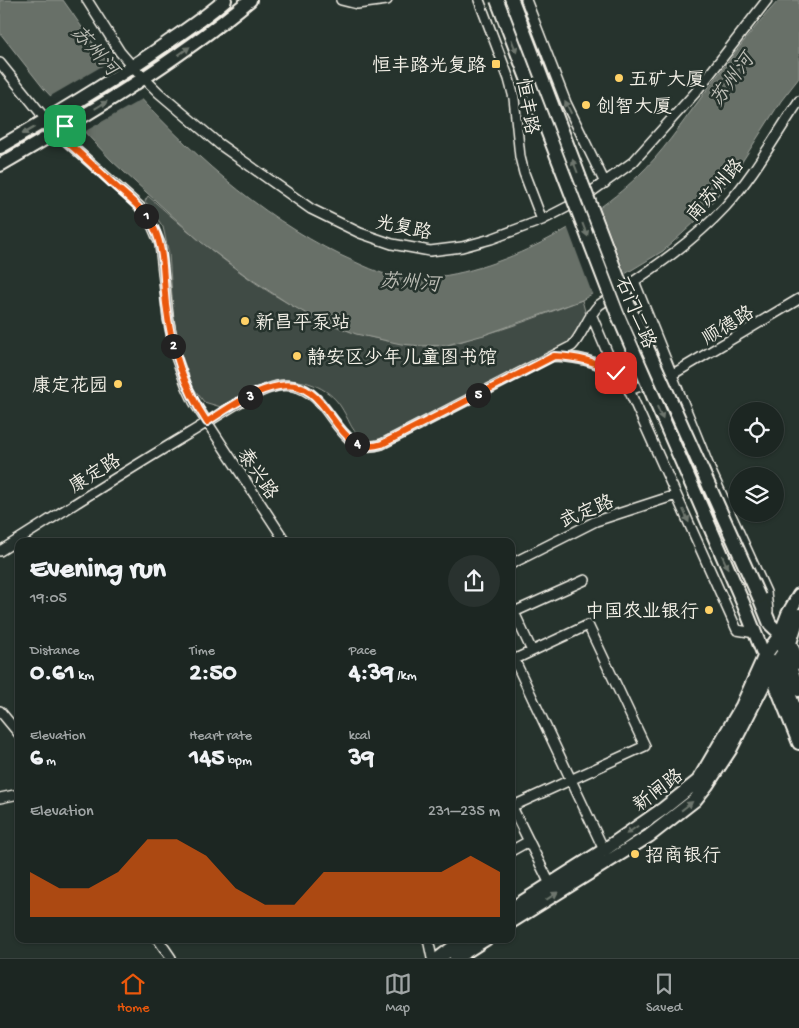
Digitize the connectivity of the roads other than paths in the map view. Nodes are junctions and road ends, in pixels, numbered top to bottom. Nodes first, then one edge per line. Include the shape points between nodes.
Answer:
1 (87, 0) edge
2 (225, 0) edge
3 (250, 0) edge
4 (341, 0) edge
5 (387, 0) edge
6 (479, 0) edge
7 (497, 0) edge
8 (512, 0) edge
9 (526, 0) edge
10 (767, 0) edge
11 (0, 63) edge
12 (129, 69) junction
13 (140, 81) junction
14 (799, 101) edge
15 (51, 117) junction
16 (61, 129) junction
17 (0, 147) edge
18 (0, 165) edge
19 (605, 182) junction
20 (542, 220) junction
21 (634, 281) junction
22 (799, 300) edge
23 (591, 314) junction
24 (554, 356) junction
25 (616, 373) junction
26 (672, 376) junction
27 (630, 390) junction
28 (207, 422) junction
29 (676, 494) junction
30 (21, 538) edge
31 (283, 538) edge
32 (15, 542) edge
33 (0, 551) edge
34 (515, 562) edge
35 (585, 580) dead end
36 (799, 596) edge
37 (515, 609) edge
38 (515, 614) edge
39 (799, 615) edge
40 (770, 624) junction
41 (755, 633) junction
42 (784, 643) junction
43 (532, 651) junction
44 (764, 657) junction
45 (515, 659) edge
46 (799, 663) edge
47 (515, 664) edge
48 (773, 668) junction
49 (799, 690) edge
50 (0, 711) edge
51 (799, 719) edge
52 (15, 729) edge
53 (799, 743) edge
54 (571, 780) junction
55 (15, 795) edge
56 (0, 798) edge
57 (515, 806) edge
58 (515, 813) edge
59 (529, 841) junction
60 (515, 849) edge
61 (604, 850) junction
62 (550, 884) junction
63 (515, 907) edge
64 (515, 920) edge
65 (161, 943) edge
66 (429, 943) edge
67 (459, 943) edge
68 (480, 943) edge
69 (171, 958) edge
70 (432, 958) edge
71 (439, 958) edge
72 (456, 958) edge

1 - 12 street, 光复路
2 - 12 main road
13 -> 3 main road
4 - 5 street via 357,4
6 - 20 street, 恒丰路 via 509,79 522,165
7 -> 41 main road, 石门二路, bridge via 617,313
40 -> 8 main road, 石门二路, bridge via 632,314
19 -> 9 street, 恒丰路 via 557,81
10 - 19 street, 光复路 via 666,127 633,162
11 - 15 street, 泰兴路
12 - 13 street, 光复路
12 - 15 main road
16 -> 13 main road
13 - 20 street, 光复路 via 219,144 311,209 360,233 392,244 430,251 469,245
14 - 21 street, 南苏州路 via 726,207 683,246
15 - 16 street, 泰兴路
15 -> 17 main road
16 - 18 main road
16 - 28 street, 泰兴路 via 140,208 154,228 160,244 176,357 194,402
19 - 20 street, 光复路 via 577,202
21 - 23 street, 南苏州路
21 - 26 street, 石门二路
22 - 26 street, 顺德路
23 - 24 street, 康定路 via 572,346
23 - 25 street
24 - 25 street via 590,360
24 - 28 street, 康定路 via 373,447 352,442 314,395 292,386 268,389
25 - 27 street
26 - 27 street, 顺德路
26 - 40 street, 石门二路 via 766,592
27 - 29 street
28 - 30 street, 康定路
28 - 31 street, 泰兴路
29 - 34 street, 武定路 via 596,521
29 -> 41 street via 737,630
32 - 33 street, 康定路
35 - 37 street
36 - 42 main road, 新闸路 via 788,614
38 - 43 street
39 - 42 main road, 新闸路
40 - 42 main road, 石门二路
41 - 44 main road, 石门二路
42 - 44 main road, 新闸路
42 - 46 main road, 石门二路
42 - 48 main road, 新闸路
42 - 49 main road, 石门二路
43 - 45 street
43 - 54 street via 588,625 644,746
44 - 48 main road
44 -> 61 main road, 新闸路 via 742,706 698,781
47 - 54 street
48 - 51 main road
48 - 53 main road
64 -> 48 main road, 新闸路 via 649,836 695,800 730,750
50 - 52 street
54 - 57 street
54 - 61 street
55 - 56 street
58 - 59 street
59 - 60 street
59 - 62 street
61 - 62 main road, 新闸路
62 - 63 main road, 新闸路
65 - 69 street
66 - 70 street
67 - 71 main road
68 - 72 main road

